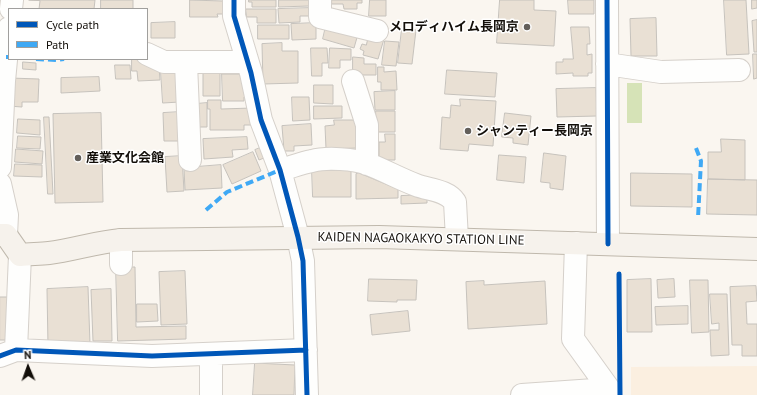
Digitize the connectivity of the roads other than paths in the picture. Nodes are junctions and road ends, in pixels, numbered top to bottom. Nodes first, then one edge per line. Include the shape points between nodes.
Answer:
1 (234, 0) edge
2 (320, 0) edge
3 (607, 0) edge
4 (377, 31) dead end
5 (8, 39) edge
6 (148, 54) edge
7 (247, 62) junction
8 (186, 63) junction
9 (607, 64) junction
10 (739, 70) dead end
11 (353, 81) dead end
12 (190, 160) dead end
13 (367, 164) junction
14 (0, 167) edge
15 (280, 170) junction
16 (0, 184) edge
17 (3, 235) edge
18 (298, 237) junction
19 (457, 239) junction
20 (121, 240) junction
21 (576, 243) junction
22 (608, 244) junction
23 (757, 249) edge
24 (20, 255) junction
25 (121, 264) dead end
26 (306, 350) junction
27 (8, 353) edge
28 (211, 355) junction
29 (609, 392) edge
30 (211, 395) edge
31 (307, 395) edge
32 (522, 395) edge

1 - 7 street via 234,16
2 - 4 street via 320,17
3 - 9 street
5 - 14 street
6 - 8 street via 164,62
7 - 8 street
7 - 15 street via 261,120
8 - 12 street
9 - 10 street via 662,72
9 - 22 street
11 - 13 street via 368,125
13 - 15 street via 341,160 314,160
13 - 19 street via 396,178 452,197 455,202
15 - 18 street
16 - 17 street via 7,215
17 - 24 main road
18 - 19 main road, KAIDEN NAGAOKAKYO STATION LINE
18 - 20 main road, KAIDEN NAGAOKAKYO STATION LINE
18 - 26 street via 302,261
19 - 21 main road, KAIDEN NAGAOKAKYO STATION LINE
20 - 24 main road, KAIDEN NAGAOKAKYO STATION LINE via 103,241 49,253
20 - 25 street
21 - 22 main road, KAIDEN NAGAOKAKYO STATION LINE
21 - 29 street via 573,339
22 - 23 main road, KAIDEN NAGAOKAKYO STATION LINE
24 - 27 street
26 - 28 street
26 - 31 street
27 - 28 street
28 - 30 street
29 - 32 street

